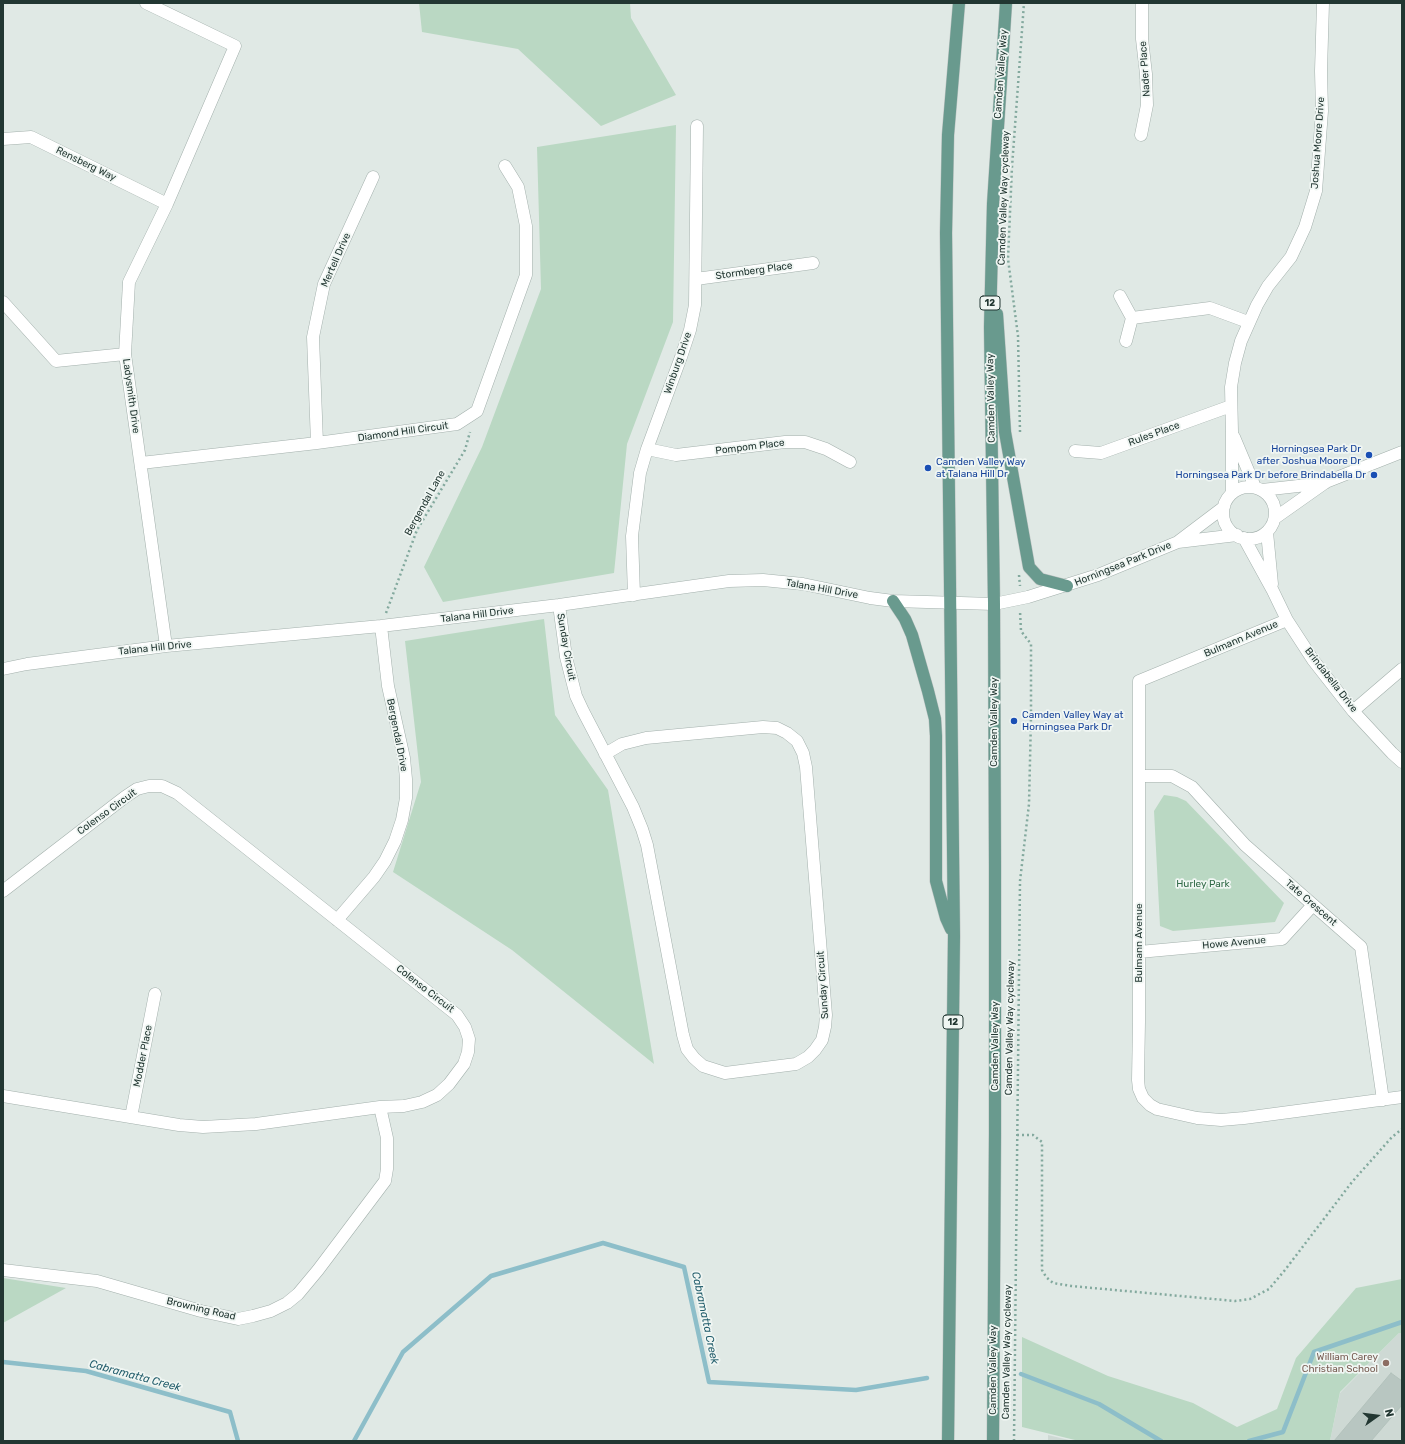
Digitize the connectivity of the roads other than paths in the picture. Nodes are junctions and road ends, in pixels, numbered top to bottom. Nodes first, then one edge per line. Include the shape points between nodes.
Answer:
1 (146, 3) edge
2 (959, 3) edge
3 (1006, 3) edge
4 (1142, 3) edge
5 (1323, 3) edge
6 (697, 126) dead end
7 (1141, 135) dead end
8 (3, 139) edge
9 (505, 166) dead end
10 (373, 177) dead end
11 (167, 204) junction
12 (992, 239) junction
13 (813, 263) dead end
14 (696, 279) junction
15 (1120, 296) dead end
16 (3, 302) edge
17 (1132, 318) junction
18 (1248, 322) junction
19 (1126, 341) dead end
20 (125, 354) junction
21 (1231, 406) junction
22 (1232, 432) junction
23 (317, 443) junction
24 (647, 449) junction
25 (1075, 451) dead end
26 (1402, 452) edge
27 (850, 462) dead end
28 (141, 463) junction
29 (1326, 482) junction
30 (1258, 488) junction
31 (1232, 493) junction
32 (1224, 507) junction
33 (1275, 518) junction
34 (1267, 532) junction
35 (1240, 537) junction
36 (1178, 542) junction
37 (1067, 586) junction
38 (1272, 589) junction
39 (634, 594) junction
40 (893, 601) junction
41 (950, 603) junction
42 (994, 604) junction
43 (559, 605) junction
44 (1287, 620) junction
45 (381, 626) junction
46 (166, 646) junction
47 (3, 669) edge
48 (1402, 669) edge
49 (1353, 711) junction
50 (605, 754) junction
51 (1402, 762) edge
52 (1139, 776) junction
53 (3, 891) edge
54 (1313, 905) junction
55 (338, 920) junction
56 (954, 936) junction
57 (1139, 952) junction
58 (155, 994) dead end
59 (3, 1096) edge
60 (1402, 1097) edge
61 (1383, 1100) junction
62 (380, 1107) junction
63 (132, 1117) junction
64 (3, 1270) edge
65 (948, 1441) edge
66 (993, 1441) edge

1 - 11 street, Ladysmith Drive via 235,46
2 - 41 main road, 12 via 948,135 946,233
3 - 12 main road, Camden Valley Way / 12
4 - 7 street, Nader Place via 1147,105
5 - 18 street, Joshua Moore Drive via 1322,111 1316,191 1305,227 1290,257 1268,286
6 - 14 street, Winburg Drive
8 - 11 street, Rensberg Way via 31,137
9 - 23 street, Diamond Hill Circuit via 518,187 526,226 526,275 477,411 457,424
10 - 23 street, Mertell Drive via 324,284 313,337
11 - 20 street, Ladysmith Drive via 128,282
12 - 37 main road via 1005,432 1029,567 1040,579
12 - 42 main road, Camden Valley Way / 12 via 990,327
13 - 14 street, Stormberg Place
14 - 24 street, Winburg Drive via 690,330
15 - 17 street
16 - 20 street via 56,361
17 - 18 street via 1210,308
17 - 19 street
18 - 21 street, Joshua Moore Drive via 1235,363
20 - 28 street, Ladysmith Drive
21 - 22 street, Joshua Moore Drive
21 - 25 street, Rules Place via 1101,453
22 - 30 street, Joshua Moore Drive
22 - 31 street, Joshua Moore Drive
23 - 28 street, Diamond Hill Circuit
24 - 27 street, Pompom Place via 676,455 785,442 805,442 826,449
24 - 39 street, Winburg Drive via 640,473 632,536
26 - 29 street
28 - 46 street, Ladysmith Drive
29 - 30 street
29 - 33 street
30 - 31 street via 1246,486
30 - 33 street via 1269,495 1273,502
31 - 32 street, Horningsea Park Drive
32 - 35 street via 1223,516 1226,524
32 - 36 street, Horningsea Park Drive
33 - 34 street
34 - 35 street, Horningsea Park Drive via 1256,538
34 - 38 street, Brindabella Drive
35 - 36 street, Horningsea Park Drive
35 - 38 street, Brindabella Drive
36 - 37 street, Horningsea Park Drive via 1098,576
37 - 42 street, Horningsea Park Drive
38 - 44 street, Brindabella Drive
39 - 40 street, Talana Hill Drive via 729,581 763,580 803,584
39 - 43 street, Talana Hill Drive
40 - 41 street, Talana Hill Drive
40 - 56 main road via 912,635 935,719 936,881 946,918
41 - 42 street, Horningsea Park Drive
41 - 56 main road, 12
42 - 66 main road, Camden Valley Way / 12
43 - 45 street, Talana Hill Drive
43 - 50 street, Sunday Circuit via 566,657 576,696
44 - 49 street, Brindabella Drive
44 - 52 street, Bulmann Avenue via 1139,681
45 - 46 street, Talana Hill Drive
45 - 55 street, Bergendal Drive via 388,686 404,758 406,798 395,842 385,861
46 - 47 street, Talana Hill Drive
48 - 49 street
49 - 51 street, Brindabella Drive
50 - 50 street, Sunday Circuit via 622,744 646,738 764,727 777,728 797,741 806,768 826,1015 826,1028 822,1040 808,1057 796,1064 725,1072 703,1066 687,1049 682,1035 647,845 633,807
52 - 54 street, Tate Crescent via 1172,776 1192,787 1245,845
52 - 57 street, Bulmann Avenue
53 - 55 street, Colenso Circuit via 137,789 162,786 177,793
54 - 57 street, Howe Avenue via 1282,939
54 - 61 street, Tate Crescent via 1361,947
55 - 62 street, Colenso Circuit via 457,1015 469,1039 464,1064 437,1095 404,1106
56 - 65 main road, 12
57 - 61 street, Bulmann Avenue via 1138,1080 1139,1089 1150,1106 1197,1118 1221,1120
58 - 63 street, Modder Place
59 - 63 street, Colenso Circuit
60 - 61 street, Bulmann Avenue
62 - 63 street, Colenso Circuit via 230,1126 179,1125
62 - 64 street, Browning Road via 387,1138 386,1182 298,1294 271,1311 238,1319 97,1282

